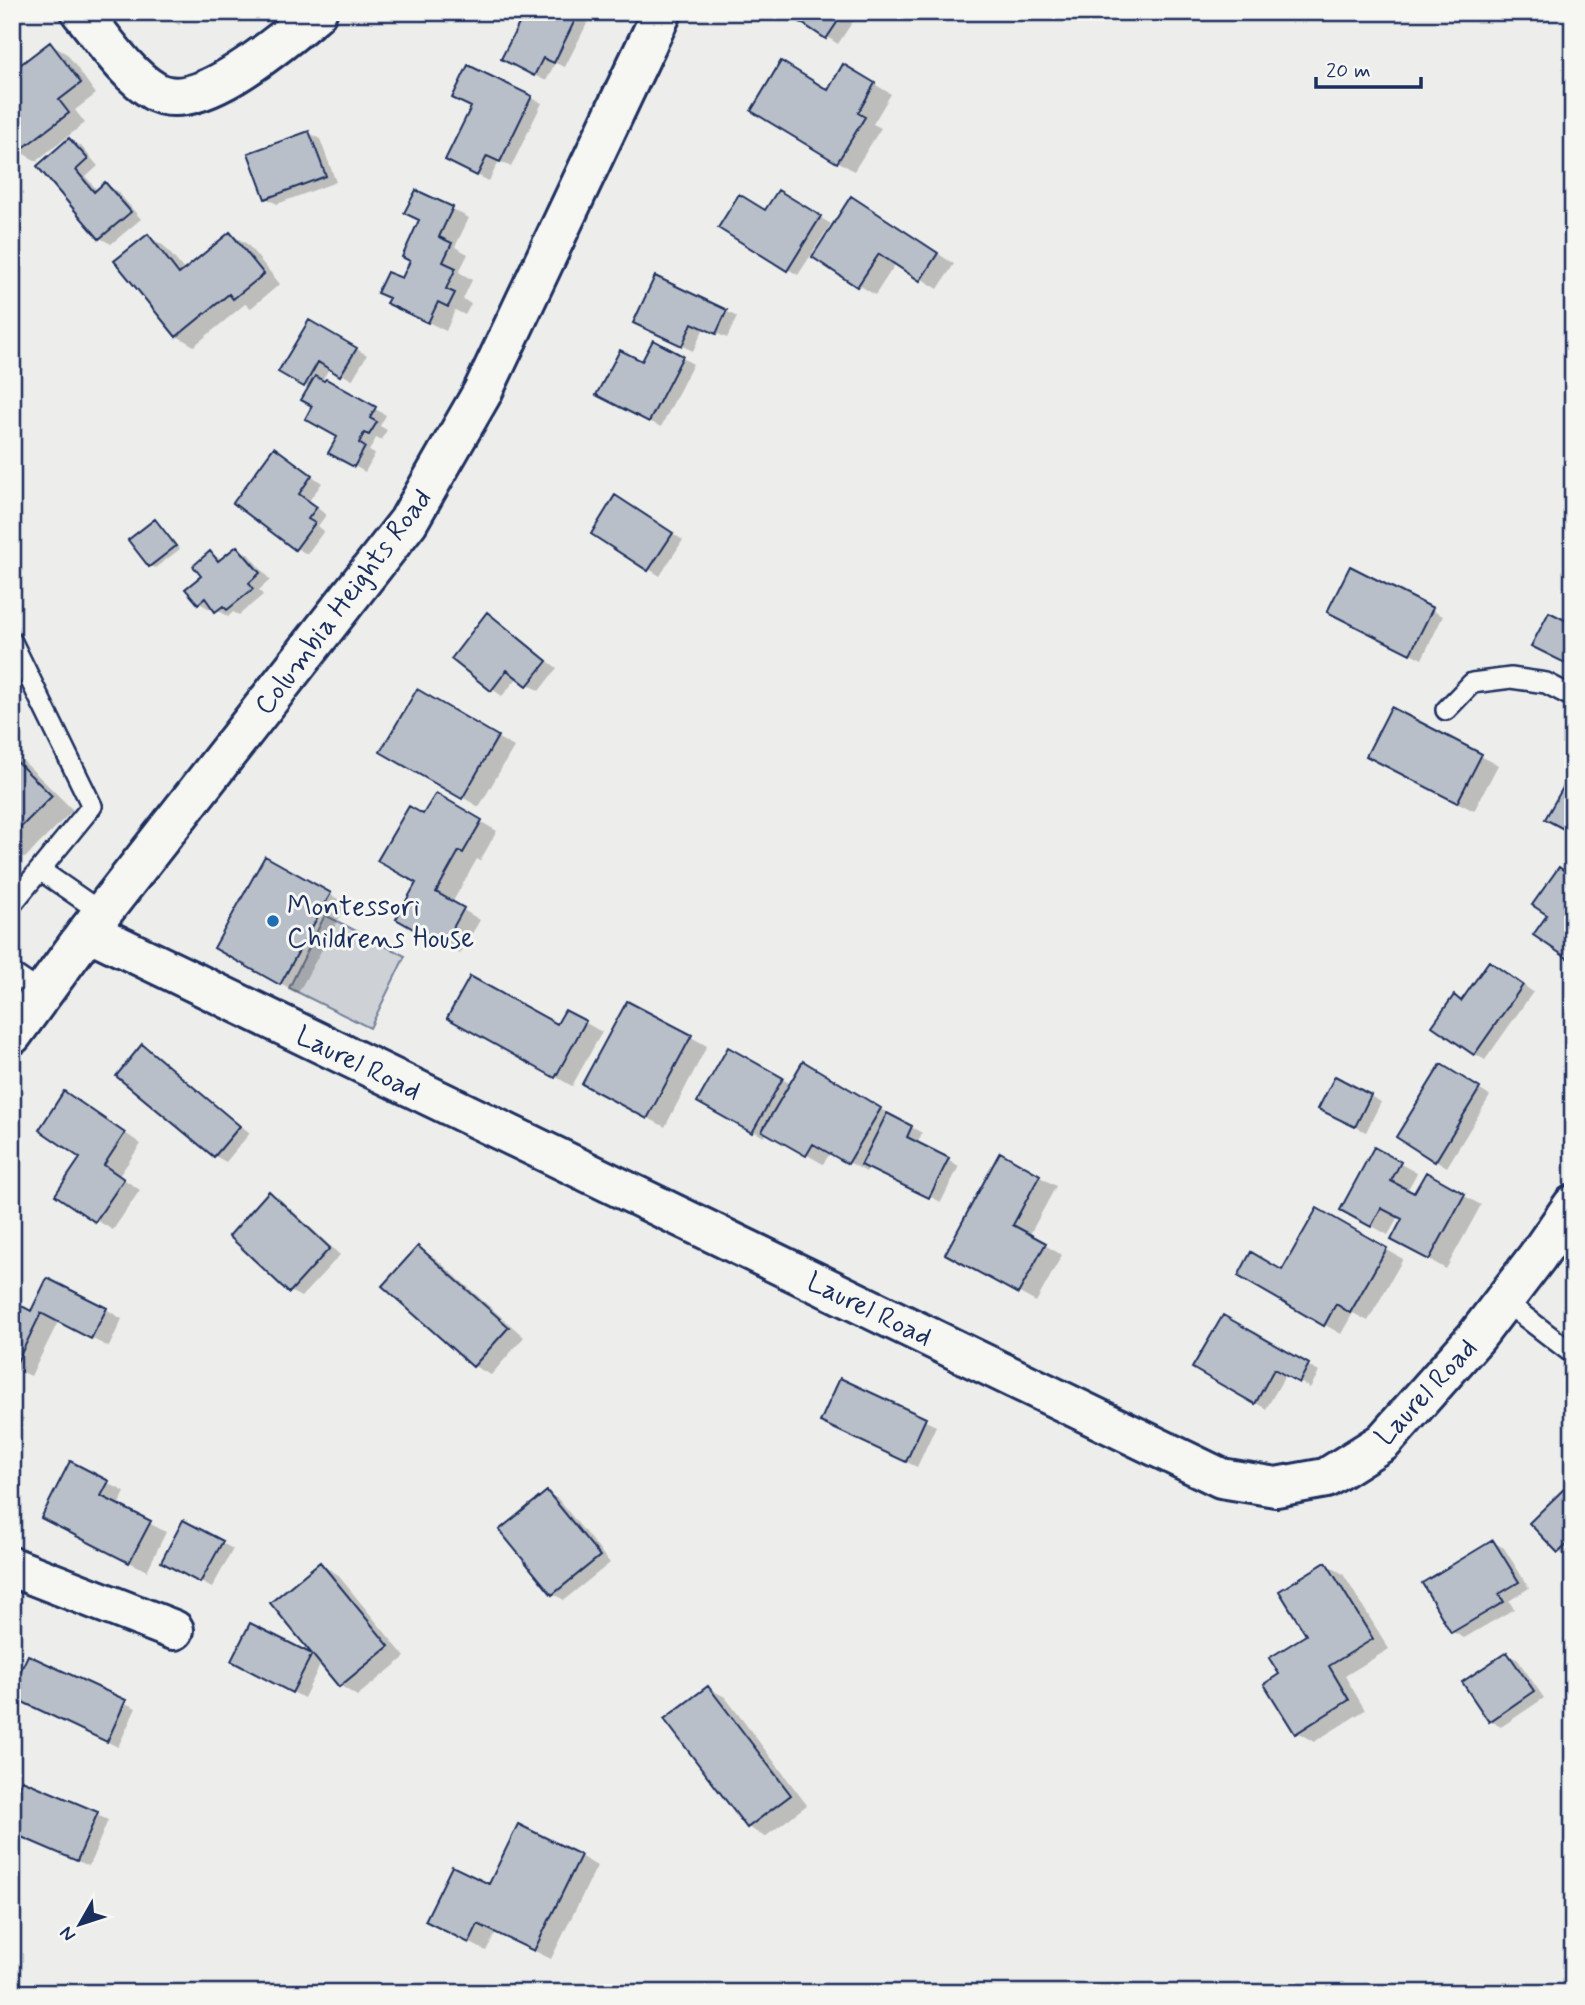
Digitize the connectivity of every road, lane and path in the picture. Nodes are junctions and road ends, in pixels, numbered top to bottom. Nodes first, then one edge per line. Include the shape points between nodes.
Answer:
1 (81, 12) edge
2 (317, 12) edge
3 (662, 12) edge
4 (12, 642) edge
5 (1573, 697) edge
6 (1446, 710) dead end
7 (40, 870) junction
8 (12, 904) edge
9 (95, 922) junction
10 (27, 983) edge
11 (12, 1035) edge
12 (1573, 1205) edge
13 (1503, 1300) junction
14 (1573, 1354) edge
15 (12, 1567) edge
16 (174, 1630) dead end

1 - 2 street via 138,79 157,93 185,96 217,85 254,63
3 - 9 street, Columbia Heights Road via 482,393 408,523
4 - 7 lane via 92,806
5 - 6 lane via 1546,683 1511,678 1472,683
7 - 8 lane
7 - 9 lane
9 - 10 street, Columbia Heights Road
9 - 13 street, Laurel Road via 1221,1478 1276,1487 1326,1478 1383,1442
10 - 11 street, Columbia Heights Road
12 - 13 street, Laurel Road
13 - 14 lane
15 - 16 street

